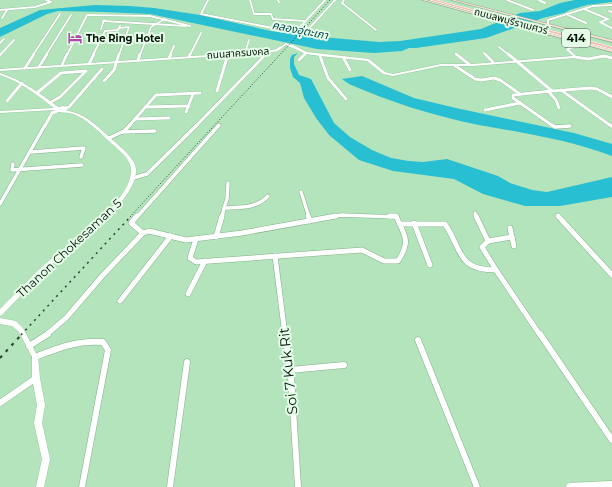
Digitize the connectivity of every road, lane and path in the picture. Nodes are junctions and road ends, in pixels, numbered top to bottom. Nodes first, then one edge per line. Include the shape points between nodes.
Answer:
1 (46, 0) edge
2 (208, 0) edge
3 (250, 0) edge
4 (325, 0) edge
5 (335, 0) edge
6 (344, 0) edge
7 (423, 0) edge
8 (433, 0) edge
9 (444, 0) edge
10 (452, 0) edge
11 (507, 0) edge
12 (539, 0) edge
13 (544, 3) dead end
14 (612, 5) edge
15 (584, 8) junction
16 (0, 10) edge
17 (7, 10) junction
18 (533, 10) dead end
19 (609, 10) dead end
20 (612, 12) edge
21 (60, 14) dead end
22 (568, 14) junction
23 (71, 15) dead end
24 (106, 15) junction
25 (146, 16) junction
26 (2, 18) dead end
27 (165, 19) junction
28 (498, 19) junction
29 (103, 21) junction
30 (122, 21) junction
31 (306, 21) junction
32 (139, 22) junction
33 (586, 23) dead end
34 (154, 24) junction
35 (546, 25) junction
36 (612, 28) edge
37 (101, 29) dead end
38 (119, 29) junction
39 (376, 30) dead end
40 (537, 30) junction
41 (202, 33) dead end
42 (304, 34) dead end
43 (4, 40) dead end
44 (14, 40) dead end
45 (249, 40) dead end
46 (612, 41) edge
47 (0, 43) edge
48 (612, 44) edge
49 (590, 45) junction
50 (174, 46) dead end
51 (499, 47) dead end
52 (612, 48) edge
53 (612, 51) edge
54 (268, 52) junction
55 (306, 52) junction
56 (246, 53) junction
57 (484, 53) dead end
58 (0, 54) edge
59 (228, 54) junction
60 (456, 54) dead end
61 (320, 56) junction
62 (189, 57) junction
63 (343, 57) junction
64 (575, 57) junction
65 (169, 58) junction
66 (612, 58) edge
67 (138, 60) junction
68 (299, 60) dead end
69 (117, 62) junction
70 (516, 62) junction
71 (492, 63) junction
72 (88, 64) junction
73 (454, 65) junction
74 (470, 65) junction
75 (62, 66) junction
76 (39, 67) junction
77 (25, 68) junction
78 (102, 69) dead end
79 (0, 70) edge
80 (350, 70) dead end
81 (0, 74) edge
82 (104, 81) dead end
83 (22, 83) junction
84 (217, 90) dead end
85 (561, 90) junction
86 (550, 91) junction
87 (38, 92) junction
88 (193, 94) junction
89 (200, 94) dead end
90 (520, 94) junction
91 (612, 97) edge
92 (346, 98) dead end
93 (7, 101) dead end
94 (52, 103) junction
95 (520, 103) junction
96 (189, 106) junction
97 (145, 107) junction
98 (559, 108) dead end
99 (60, 109) junction
100 (485, 110) dead end
101 (186, 112) dead end
102 (0, 113) edge
103 (72, 113) junction
104 (169, 118) dead end
105 (135, 119) junction
106 (219, 125) dead end
107 (570, 126) dead end
108 (612, 126) edge
109 (155, 131) dead end
110 (122, 132) junction
111 (109, 138) junction
112 (31, 152) junction
113 (81, 157) dead end
114 (13, 164) dead end
115 (82, 165) dead end
116 (21, 169) junction
117 (133, 178) junction
118 (228, 183) dead end
119 (302, 192) dead end
120 (268, 196) dead end
121 (0, 204) edge
122 (224, 208) junction
123 (475, 213) dead end
124 (558, 216) dead end
125 (310, 221) junction
126 (414, 222) junction
127 (400, 224) junction
128 (510, 228) dead end
129 (143, 232) junction
130 (171, 236) junction
131 (216, 237) junction
132 (512, 237) junction
133 (196, 239) junction
134 (488, 240) junction
135 (514, 246) dead end
136 (274, 256) junction
137 (205, 261) junction
138 (430, 265) dead end
139 (496, 270) junction
140 (612, 275) edge
141 (188, 294) dead end
142 (120, 301) dead end
143 (0, 313) edge
144 (0, 321) edge
145 (418, 340) dead end
146 (29, 346) junction
147 (36, 357) junction
148 (187, 362) dead end
149 (344, 365) dead end
150 (290, 370) junction
151 (36, 378) junction
152 (0, 403) edge
153 (612, 440) edge
154 (612, 485) edge
155 (40, 487) edge
156 (82, 487) edge
157 (170, 487) edge
158 (298, 487) edge
159 (477, 487) edge
160 (570, 487) edge

1 - 17 street via 51,2 44,6
2 - 31 street via 201,14 288,31 300,27
3 - 31 street via 254,14 271,14 273,19
4 - 31 street
5 - 42 street
6 - 39 street via 342,3
7 - 28 main road, 414
8 - 28 main road, ถนนลพบุรีราเมศวร์ / 414
9 - 35 main road, ถนนลพบุรีราเมศวร์ / 414
10 - 35 main road, 414
11 - 18 street
12 - 13 street
14 - 15 street
15 - 22 street
15 - 36 street via 608,19 600,22
16 - 17 street
17 - 26 street
19 - 20 street
21 - 77 street
22 - 33 street
22 - 35 street via 548,20
23 - 76 street
24 - 25 street
24 - 29 street
24 - 75 street via 87,15
25 - 27 street
25 - 32 street
27 - 34 street
27 - 34 street via 190,26
28 - 40 main road, ถนนลพบุรีราเมศวร์ / 414
29 - 30 street
29 - 37 street
30 - 32 street
30 - 38 street
32 - 34 street
34 - 67 street
35 - 46 main road, 414
35 - 48 main road, ถนนลพบุรีราเมศวร์ / 414
38 - 69 street via 129,28
38 - 72 street via 105,30
40 - 49 main road, 414
40 - 52 main road, ถนนลพบุรีราเมศวร์ / 414
41 - 62 street
43 - 47 street
44 - 58 street
45 - 56 street
49 - 53 main road, 414
49 - 64 street via 569,48
50 - 65 street
51 - 70 street
54 - 55 street, ถนนสาครมงคล via 286,44
54 - 56 street, ถนนสาครมงคล
54 - 117 street via 147,174
55 - 61 street, ถนนสาครมงคล
55 - 68 street
56 - 59 street, ถนนสาครมงคล
57 - 71 street via 494,62
59 - 62 street, ถนนสาครมงคล
59 - 84 street
60 - 74 street
61 - 63 street, ถนนสาครมงคล
61 - 92 street via 328,78
62 - 65 street, ถนนสาครมงคล
63 - 73 street, ถนนสาครมงคล via 368,60 384,73 391,75 441,65
63 - 80 street
64 - 66 street
64 - 70 street, ถนนสาครมงคล
65 - 67 street, ถนนสาครมงคล
67 - 69 street, ถนนสาครมงคล
69 - 72 street, ถนนสาครมงคล
69 - 82 street via 114,70
70 - 71 street, ถนนสาครมงคล
70 - 86 street
71 - 74 street, ถนนสาครมงคล
72 - 75 street, ถนนสาครมงคล
73 - 74 street, ถนนสาครมงคล
73 - 90 street via 481,80 500,80
75 - 76 street, ถนนสาครมงคล
76 - 77 street, ถนนสาครมงคล
77 - 79 street, ถนนสาครมงคล
78 - 99 street via 69,107
81 - 83 street
83 - 87 street
83 - 93 street
85 - 86 street
85 - 91 street via 591,88
85 - 108 street
86 - 90 street
86 - 98 street
87 - 94 street
87 - 94 street via 61,73 86,71
88 - 89 street
88 - 96 street
88 - 97 street via 156,95
90 - 95 street via 513,98
94 - 99 street
95 - 100 street
95 - 107 street via 555,127
96 - 97 street
96 - 101 street
97 - 105 street
99 - 102 street
99 - 103 street
99 - 103 street
99 - 112 street via 52,113
103 - 111 street via 79,115
104 - 105 street
105 - 110 street
106 - 129 street via 131,224
109 - 110 street
110 - 111 street
111 - 117 street via 130,160 134,170
112 - 113 street via 84,148
112 - 116 street
114 - 116 street via 10,169
115 - 116 street
116 - 121 street
117 - 143 street, Thanon Chokesaman 5 via 123,198 94,227 53,260
118 - 122 street
119 - 125 street
120 - 122 street via 256,205
122 - 131 street
123 - 134 street
124 - 140 street
125 - 127 street via 341,215 396,216
125 - 131 street
126 - 127 street
126 - 138 street
126 - 139 street via 446,224 452,232 463,260 477,270
127 - 136 street via 406,239 405,250 398,261 384,261 362,250
128 - 132 street
129 - 130 street
129 - 146 street via 66,318
130 - 133 street via 186,240
130 - 142 street
131 - 133 street
132 - 134 street
132 - 135 street
133 - 137 street via 190,258 196,262
134 - 139 street via 482,247
136 - 137 street
136 - 150 street, Soi 7 Kuk Rit
137 - 141 street
139 - 153 street
144 - 146 street via 14,323 21,330
145 - 159 street
146 - 147 street
147 - 151 street
147 - 156 street via 76,342 104,342 108,350
148 - 157 street
149 - 150 street
150 - 158 street, Soi 7 Kuk Rit
151 - 152 street
151 - 155 street via 41,405 38,423 46,459
154 - 160 street

